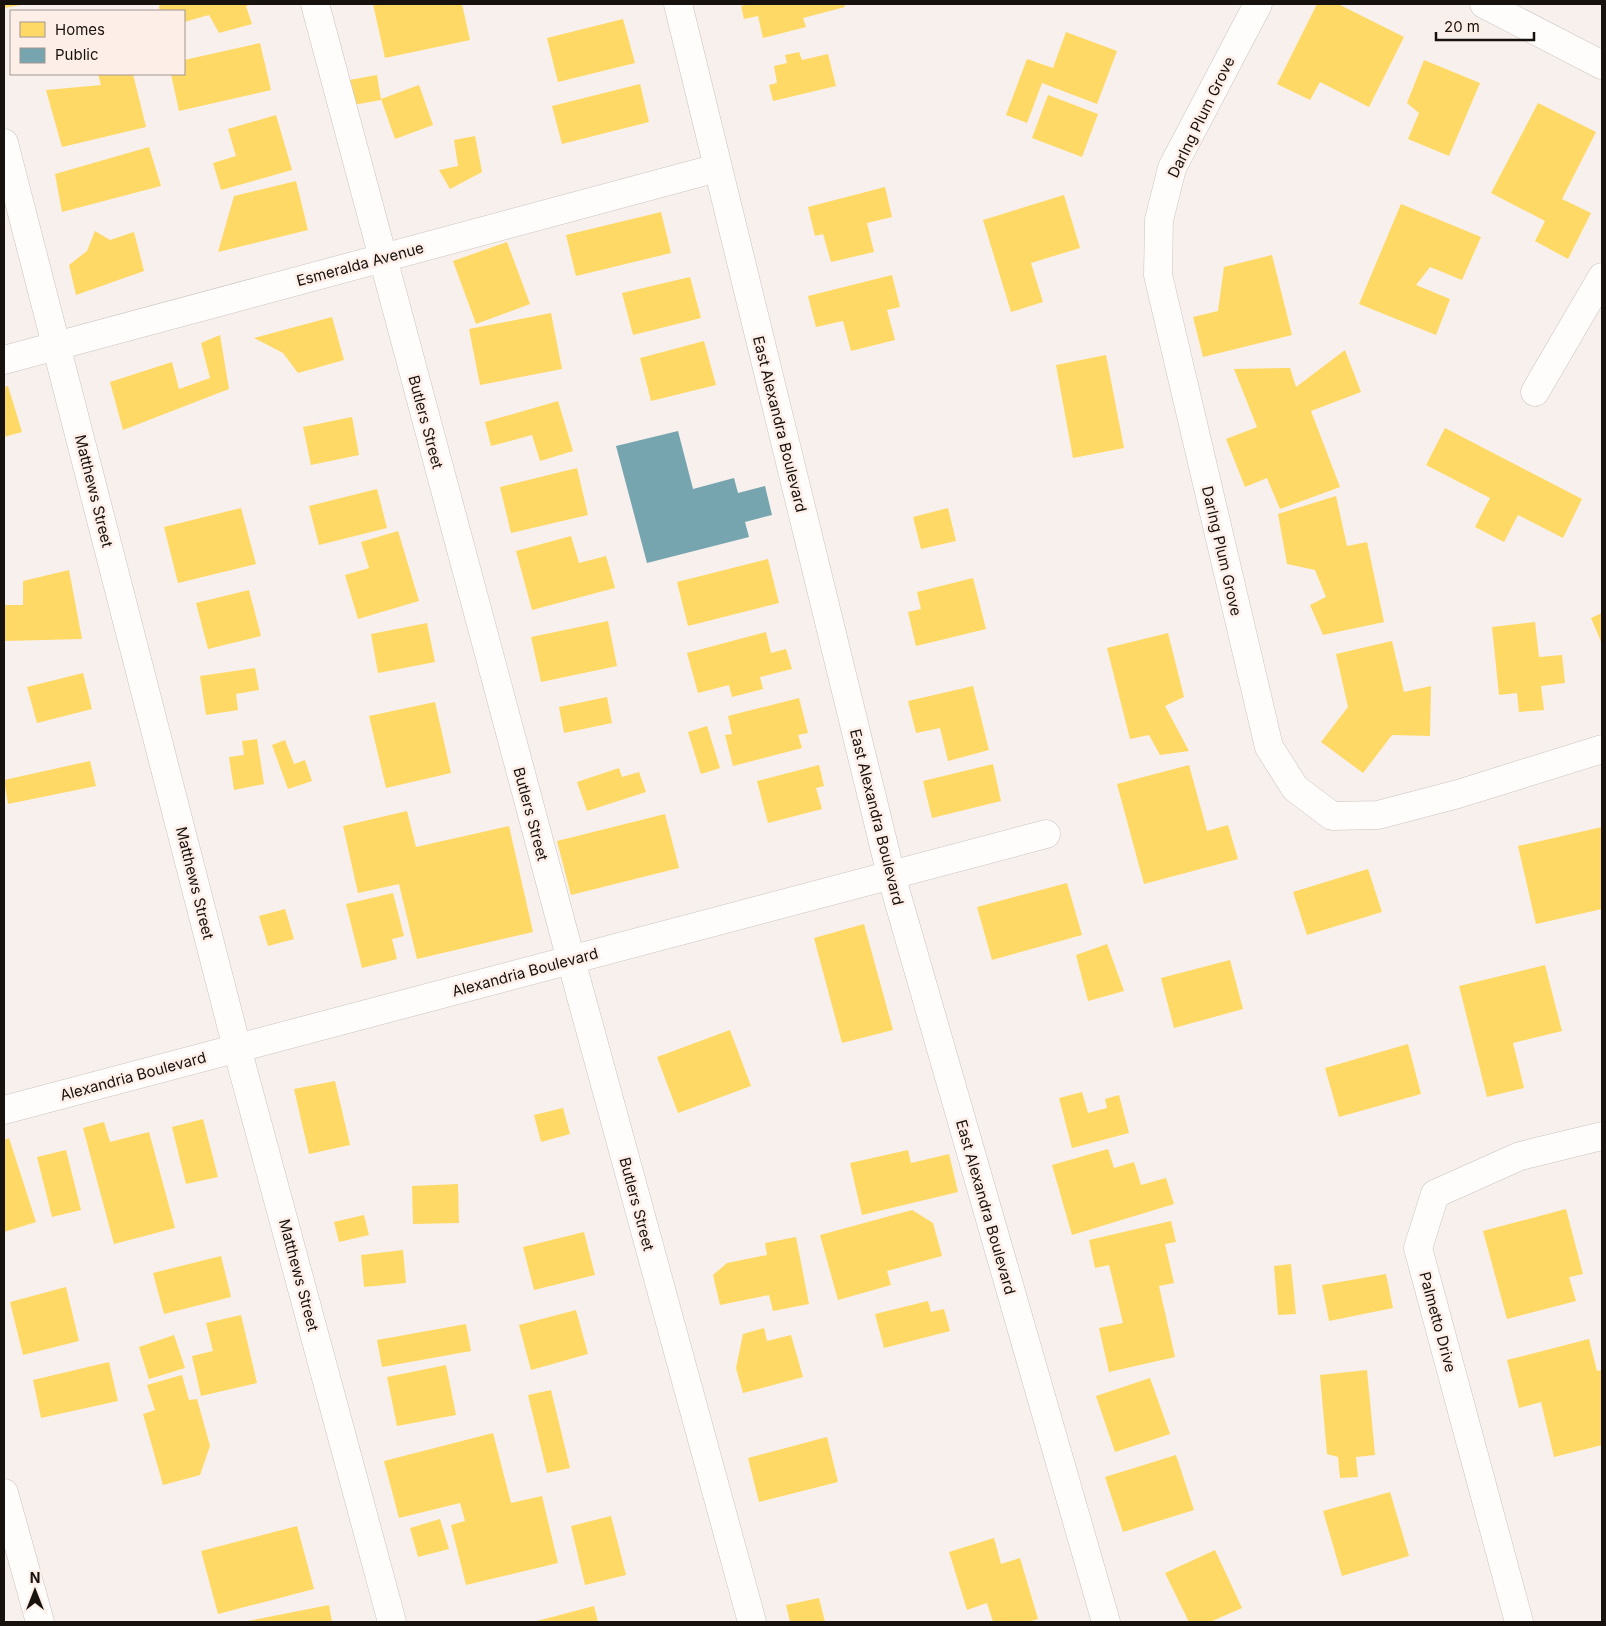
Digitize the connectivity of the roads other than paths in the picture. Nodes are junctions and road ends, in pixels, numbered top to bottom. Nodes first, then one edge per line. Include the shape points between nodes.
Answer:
1 (315, 4) edge
2 (678, 4) edge
3 (1258, 4) edge
4 (1484, 4) edge
5 (1602, 65) edge
6 (4, 143) edge
7 (717, 168) junction
8 (382, 258) junction
9 (1602, 277) edge
10 (57, 346) junction
11 (4, 360) edge
12 (1535, 392) dead end
13 (1602, 749) edge
14 (1046, 834) dead end
15 (891, 875) junction
16 (571, 960) junction
17 (237, 1048) junction
18 (4, 1110) edge
19 (1602, 1136) edge
20 (4, 1493) edge
21 (40, 1622) edge
22 (392, 1622) edge
23 (752, 1622) edge
24 (1106, 1622) edge
25 (1519, 1622) edge

1 - 8 street, Butlers Street
2 - 7 street, East Alexandra Boulevard
3 - 13 street, Darlng Plum Grove via 1172,168 1159,220 1158,275 1269,747 1295,788 1332,816 1387,813
4 - 5 street
6 - 10 street, Matthews Street
7 - 8 street, Esmeralda Avenue
7 - 15 street, East Alexandra Boulevard
8 - 10 street, Esmeralda Avenue
8 - 16 street, Butlers Street
9 - 12 street
10 - 11 street, Esmeralda Avenue
10 - 17 street, Matthews Street
14 - 15 street, Alexandria Boulevard
15 - 16 street, Alexandria Boulevard
15 - 24 street, East Alexandra Boulevard
16 - 17 street, Alexandria Boulevard
16 - 23 street, Butlers Street
17 - 18 street, Alexandria Boulevard
17 - 22 street, Matthews Street
19 - 25 street, Palmetto Drive via 1520,1156 1435,1194 1418,1248
20 - 21 street

